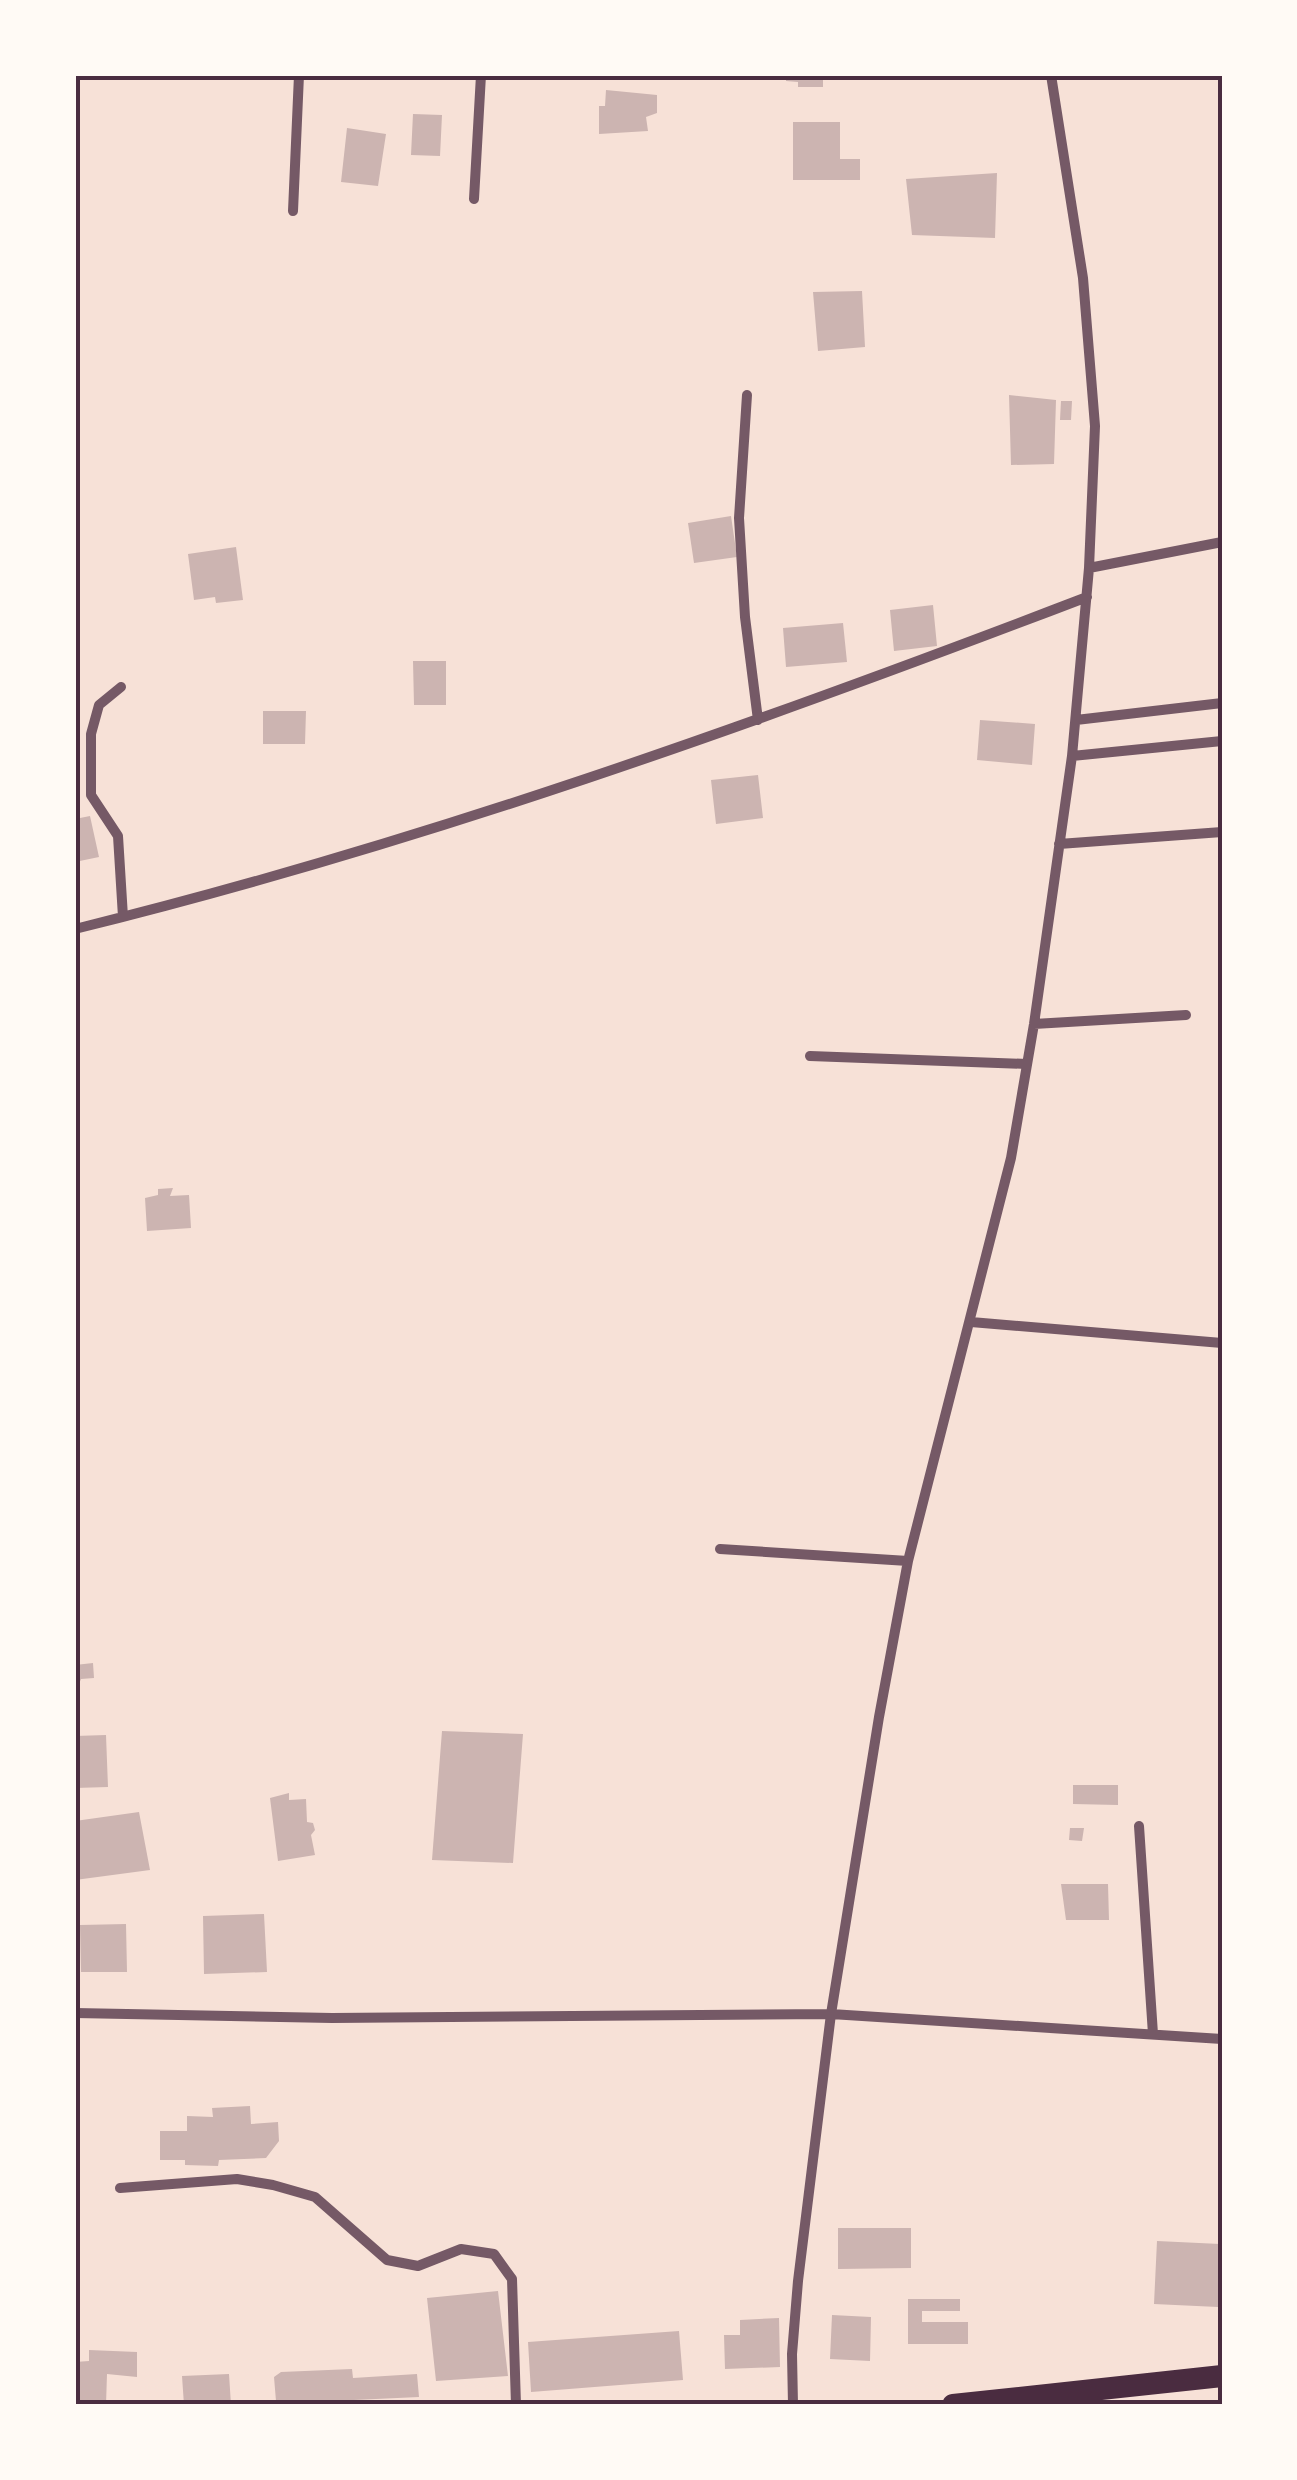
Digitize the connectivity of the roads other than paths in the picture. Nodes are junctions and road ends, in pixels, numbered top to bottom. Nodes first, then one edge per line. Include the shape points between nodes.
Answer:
1 (299, 75) edge
2 (480, 75) edge
3 (1050, 75) edge
4 (474, 199) dead end
5 (293, 212) dead end
6 (746, 395) dead end
7 (1222, 542) edge
8 (1089, 568) junction
9 (1087, 597) junction
10 (121, 687) dead end
11 (1222, 704) edge
12 (758, 720) junction
13 (1076, 720) junction
14 (1222, 741) edge
15 (1072, 756) junction
16 (1222, 832) edge
17 (1059, 844) junction
18 (124, 917) junction
19 (75, 929) edge
20 (1186, 1015) dead end
21 (1034, 1024) junction
22 (810, 1056) dead end
23 (1028, 1064) junction
24 (971, 1322) junction
25 (1222, 1342) edge
26 (720, 1549) dead end
27 (908, 1560) junction
28 (1139, 1826) dead end
29 (75, 2013) edge
30 (831, 2014) junction
31 (1153, 2034) junction
32 (1222, 2038) edge
33 (120, 2188) dead end
34 (1222, 2376) edge
35 (516, 2405) edge
36 (793, 2405) edge
37 (954, 2405) edge

1 - 5 street
2 - 4 street
3 - 8 street via 1089,339 1095,426
6 - 12 street via 740,534
7 - 8 street
8 - 9 street
9 - 12 street
9 - 13 street
10 - 18 street via 99,705 91,769 92,796 118,836
11 - 13 street
12 - 18 street via 314,866
13 - 15 street
14 - 15 street
15 - 17 street
16 - 17 street
17 - 21 street
18 - 19 street
20 - 21 street
21 - 23 street
22 - 23 street
23 - 24 street
24 - 25 street
24 - 27 street
26 - 27 street
27 - 30 street
28 - 31 street
29 - 30 street
30 - 31 street
30 - 36 street via 798,2281
31 - 32 street
33 - 35 street via 237,2180 273,2185 315,2197 387,2260 418,2266 461,2249 494,2254 512,2279
34 - 37 highway

